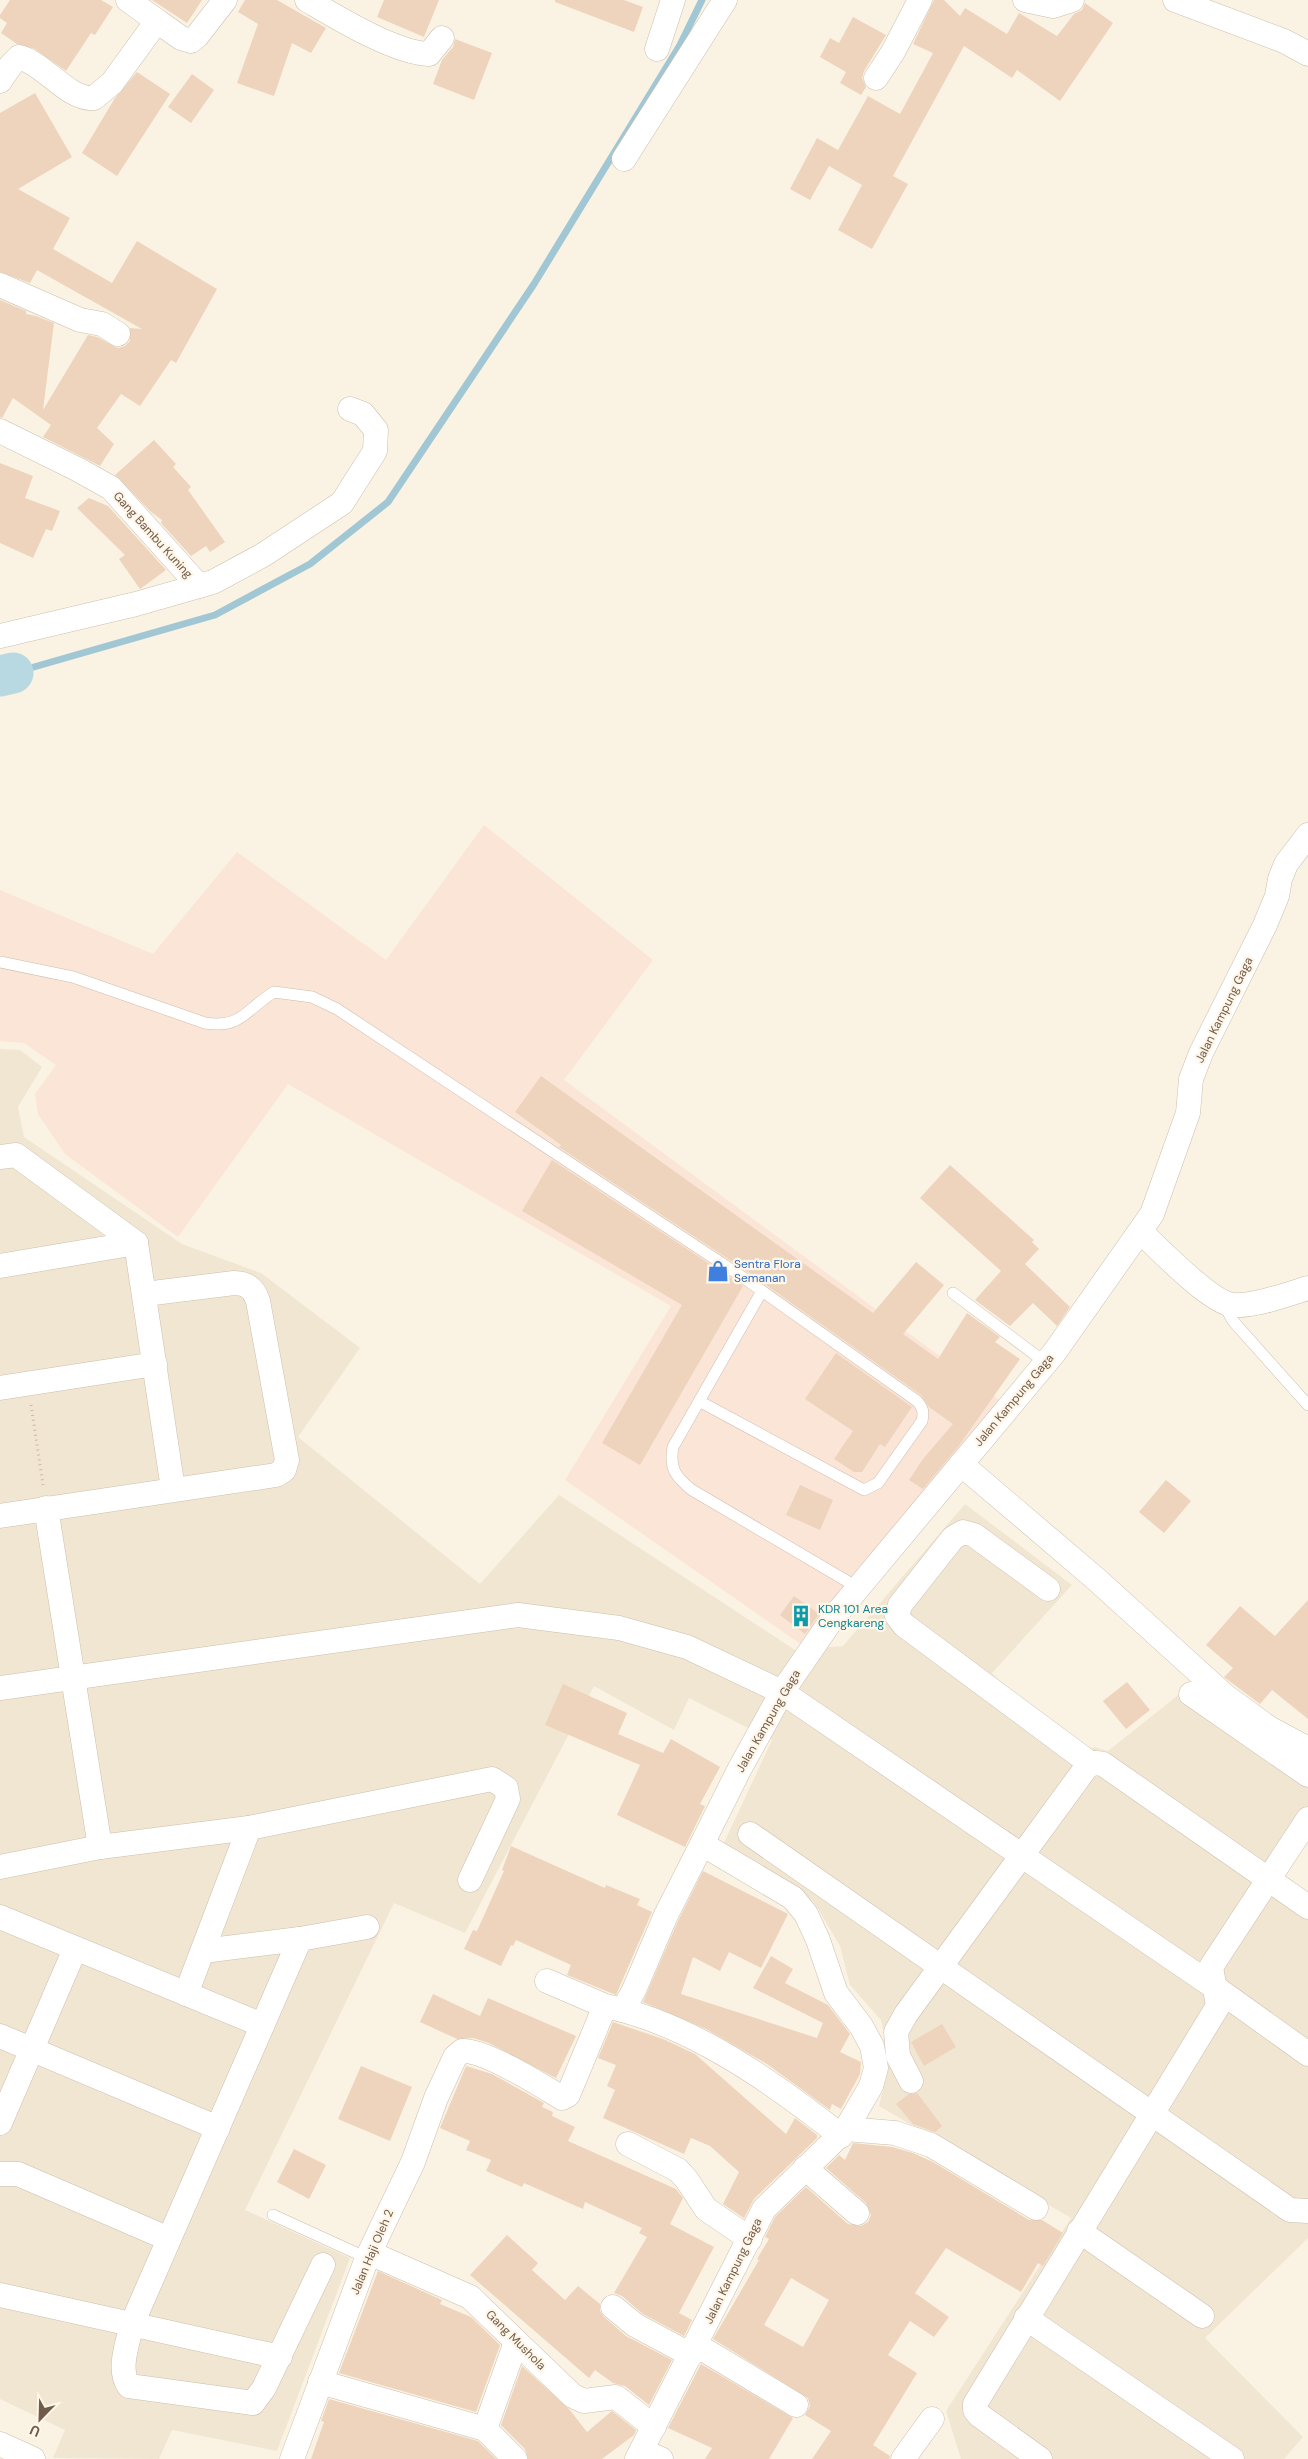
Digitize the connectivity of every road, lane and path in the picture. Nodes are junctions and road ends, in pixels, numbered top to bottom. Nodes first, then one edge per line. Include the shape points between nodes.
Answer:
1 (128, 0) edge
2 (225, 0) edge
3 (307, 0) edge
4 (673, 0) edge
5 (725, 0) edge
6 (920, 0) edge
7 (1025, 0) edge
8 (1072, 0) edge
9 (1175, 0) edge
10 (157, 22) junction
11 (442, 38) dead end
12 (656, 49) dead end
13 (1308, 54) edge
14 (876, 78) dead end
15 (0, 81) edge
16 (624, 158) dead end
17 (0, 285) edge
18 (118, 334) dead end
19 (350, 409) dead end
20 (0, 431) edge
21 (199, 586) junction
22 (0, 636) edge
23 (1308, 835) edge
24 (0, 962) edge
25 (0, 1157) edge
26 (1141, 1232) junction
27 (136, 1244) junction
28 (0, 1266) edge
29 (1308, 1288) edge
30 (762, 1291) junction
31 (953, 1293) dead end
32 (145, 1294) junction
33 (1223, 1303) junction
34 (1046, 1363) junction
35 (155, 1364) junction
36 (28, 1384) junction
37 (0, 1388) edge
38 (700, 1402) junction
39 (1308, 1405) edge
40 (961, 1464) junction
41 (173, 1488) junction
42 (46, 1508) junction
43 (0, 1516) edge
44 (857, 1587) junction
45 (1048, 1589) dead end
46 (75, 1676) junction
47 (0, 1688) edge
48 (782, 1692) junction
49 (1190, 1694) dead end
50 (1308, 1749) edge
51 (1092, 1764) junction
52 (1308, 1775) edge
53 (1308, 1819) edge
54 (249, 1828) junction
55 (750, 1834) dead end
56 (702, 1844) junction
57 (100, 1847) junction
58 (1021, 1856) junction
59 (0, 1866) edge
60 (1268, 1878) junction
61 (470, 1880) dead end
62 (1308, 1907) edge
63 (0, 1916) edge
64 (367, 1927) dead end
65 (300, 1939) junction
66 (75, 1949) junction
67 (203, 1952) junction
68 (940, 1967) junction
69 (547, 1981) dead end
70 (1213, 1986) junction
71 (186, 1994) junction
72 (614, 2008) junction
73 (262, 2025) junction
74 (0, 2036) edge
75 (32, 2050) junction
76 (1308, 2054) edge
77 (910, 2081) dead end
78 (1152, 2114) junction
79 (0, 2123) edge
80 (218, 2128) junction
81 (844, 2132) junction
82 (628, 2144) dead end
83 (805, 2168) junction
84 (6, 2169) edge
85 (1036, 2208) dead end
86 (1308, 2211) edge
87 (857, 2213) dead end
88 (273, 2215) dead end
89 (1080, 2230) junction
90 (169, 2238) junction
91 (750, 2239) junction
92 (369, 2256) junction
93 (323, 2265) dead end
94 (0, 2295) edge
95 (613, 2307) dead end
96 (1202, 2316) dead end
97 (1026, 2318) junction
98 (132, 2324) junction
99 (516, 2342) junction
100 (693, 2350) junction
101 (280, 2357) junction
102 (320, 2382) junction
103 (796, 2405) dead end
104 (932, 2419) dead end
105 (654, 2427) junction
106 (485, 2429) junction
107 (0, 2444) edge
108 (647, 2456) edge
109 (33, 2459) edge
110 (292, 2459) edge
111 (515, 2459) edge
112 (902, 2459) edge
113 (1040, 2459) edge
114 (1232, 2459) edge

1 - 10 street
2 - 10 street via 191,41
3 - 11 street via 410,52 429,54
4 - 12 street
5 - 16 street
6 - 14 street
7 - 8 street via 1054,6
9 - 13 street via 1284,41
10 - 15 street via 112,83 94,98 80,96 19,58
17 - 18 street via 70,316 102,324
19 - 21 street via 363,414 376,430 375,451 342,503 263,555 213,582
20 - 21 street, Gang Bambu Kuning via 111,488
21 - 22 street
23 - 26 street, Jalan Kampung Gaga via 1286,864 1265,925 1201,1053 1191,1079 1188,1113 1181,1135 1152,1214
24 - 30 lane via 73,977 204,1022 222,1025 235,1022 274,992 312,997 337,1009
25 - 27 street via 16,1154
26 - 33 street
26 - 34 street, Jalan Kampung Gaga
27 - 28 street
27 - 32 street
29 - 33 street via 1244,1305
30 - 38 lane
30 - 38 lane via 917,1401 924,1414 922,1421 878,1483 864,1490
31 - 34 lane
32 - 35 street
32 - 41 street via 234,1282 253,1290 258,1301 287,1460 284,1470 276,1475
33 - 39 lane via 1233,1321
34 - 40 street, Jalan Kampung Gaga
35 - 36 street
35 - 41 street
36 - 37 street
36 - 42 path
38 - 44 lane via 673,1447 671,1462 678,1478 692,1490
40 - 44 street, Jalan Kampung Gaga
40 - 50 street via 1096,1579 1225,1696 1269,1728
41 - 42 street
42 - 43 street
42 - 46 street
44 - 48 street, Jalan Kampung Gaga
45 - 51 street via 974,1536 963,1532 953,1538 900,1604 897,1616 904,1625
46 - 47 street
46 - 48 street via 518,1615 619,1628 687,1647
46 - 57 street
48 - 56 street, Jalan Kampung Gaga
48 - 58 street
49 - 52 street
51 - 58 street via 1083,1771
51 - 60 street via 1103,1764
53 - 60 street
54 - 57 street
54 - 61 street via 492,1779 506,1788 508,1799
54 - 67 street
55 - 68 street
56 - 72 street via 666,1915 634,1990
56 - 81 street, Jalan Kampung Gaga via 793,1898 806,1914 836,1993 861,2026 875,2054 876,2068 871,2086
57 - 59 street
58 - 68 street
58 - 70 street
60 - 62 street
60 - 70 street via 1211,1968
63 - 66 street
64 - 65 street
65 - 67 street
65 - 73 street
66 - 71 street
66 - 75 street
67 - 71 street
68 - 77 street via 896,2032 898,2056
68 - 78 street
69 - 72 street
70 - 76 street
70 - 78 street via 1218,2006
71 - 73 street
72 - 81 street via 697,2040
72 - 92 street, Jalan Haji Oleh 2 via 568,2095 562,2098 476,2052 462,2051 455,2056 413,2162
73 - 80 street
74 - 75 street
75 - 79 street
75 - 80 street
78 - 86 street via 1290,2210
78 - 89 street
80 - 90 street
81 - 83 street, Jalan Kampung Gaga
81 - 85 street via 895,2133 931,2145
82 - 91 street via 678,2170 706,2209
83 - 87 street
83 - 91 street, Jalan Kampung Gaga via 764,2209
84 - 90 street
88 - 92 lane
89 - 96 street
89 - 97 street
90 - 98 street
91 - 100 street, Jalan Kampung Gaga
92 - 99 street, Gang Mushola via 470,2297
92 - 102 street, Jalan Haji Oleh 2
93 - 101 street
94 - 98 street
95 - 100 street via 635,2325
97 - 113 street via 975,2404 975,2410
97 - 114 street
98 - 101 street
98 - 101 street via 124,2369 129,2386 253,2403
99 - 105 street, Gang Mushola via 578,2399 616,2397
99 - 106 street
100 - 103 street
100 - 105 street, Jalan Kampung Gaga
102 - 106 street
102 - 110 street, Jalan Haji Oleh 2
104 - 112 street
105 - 108 street, Jalan Kampung Gaga
106 - 111 street
107 - 109 street

